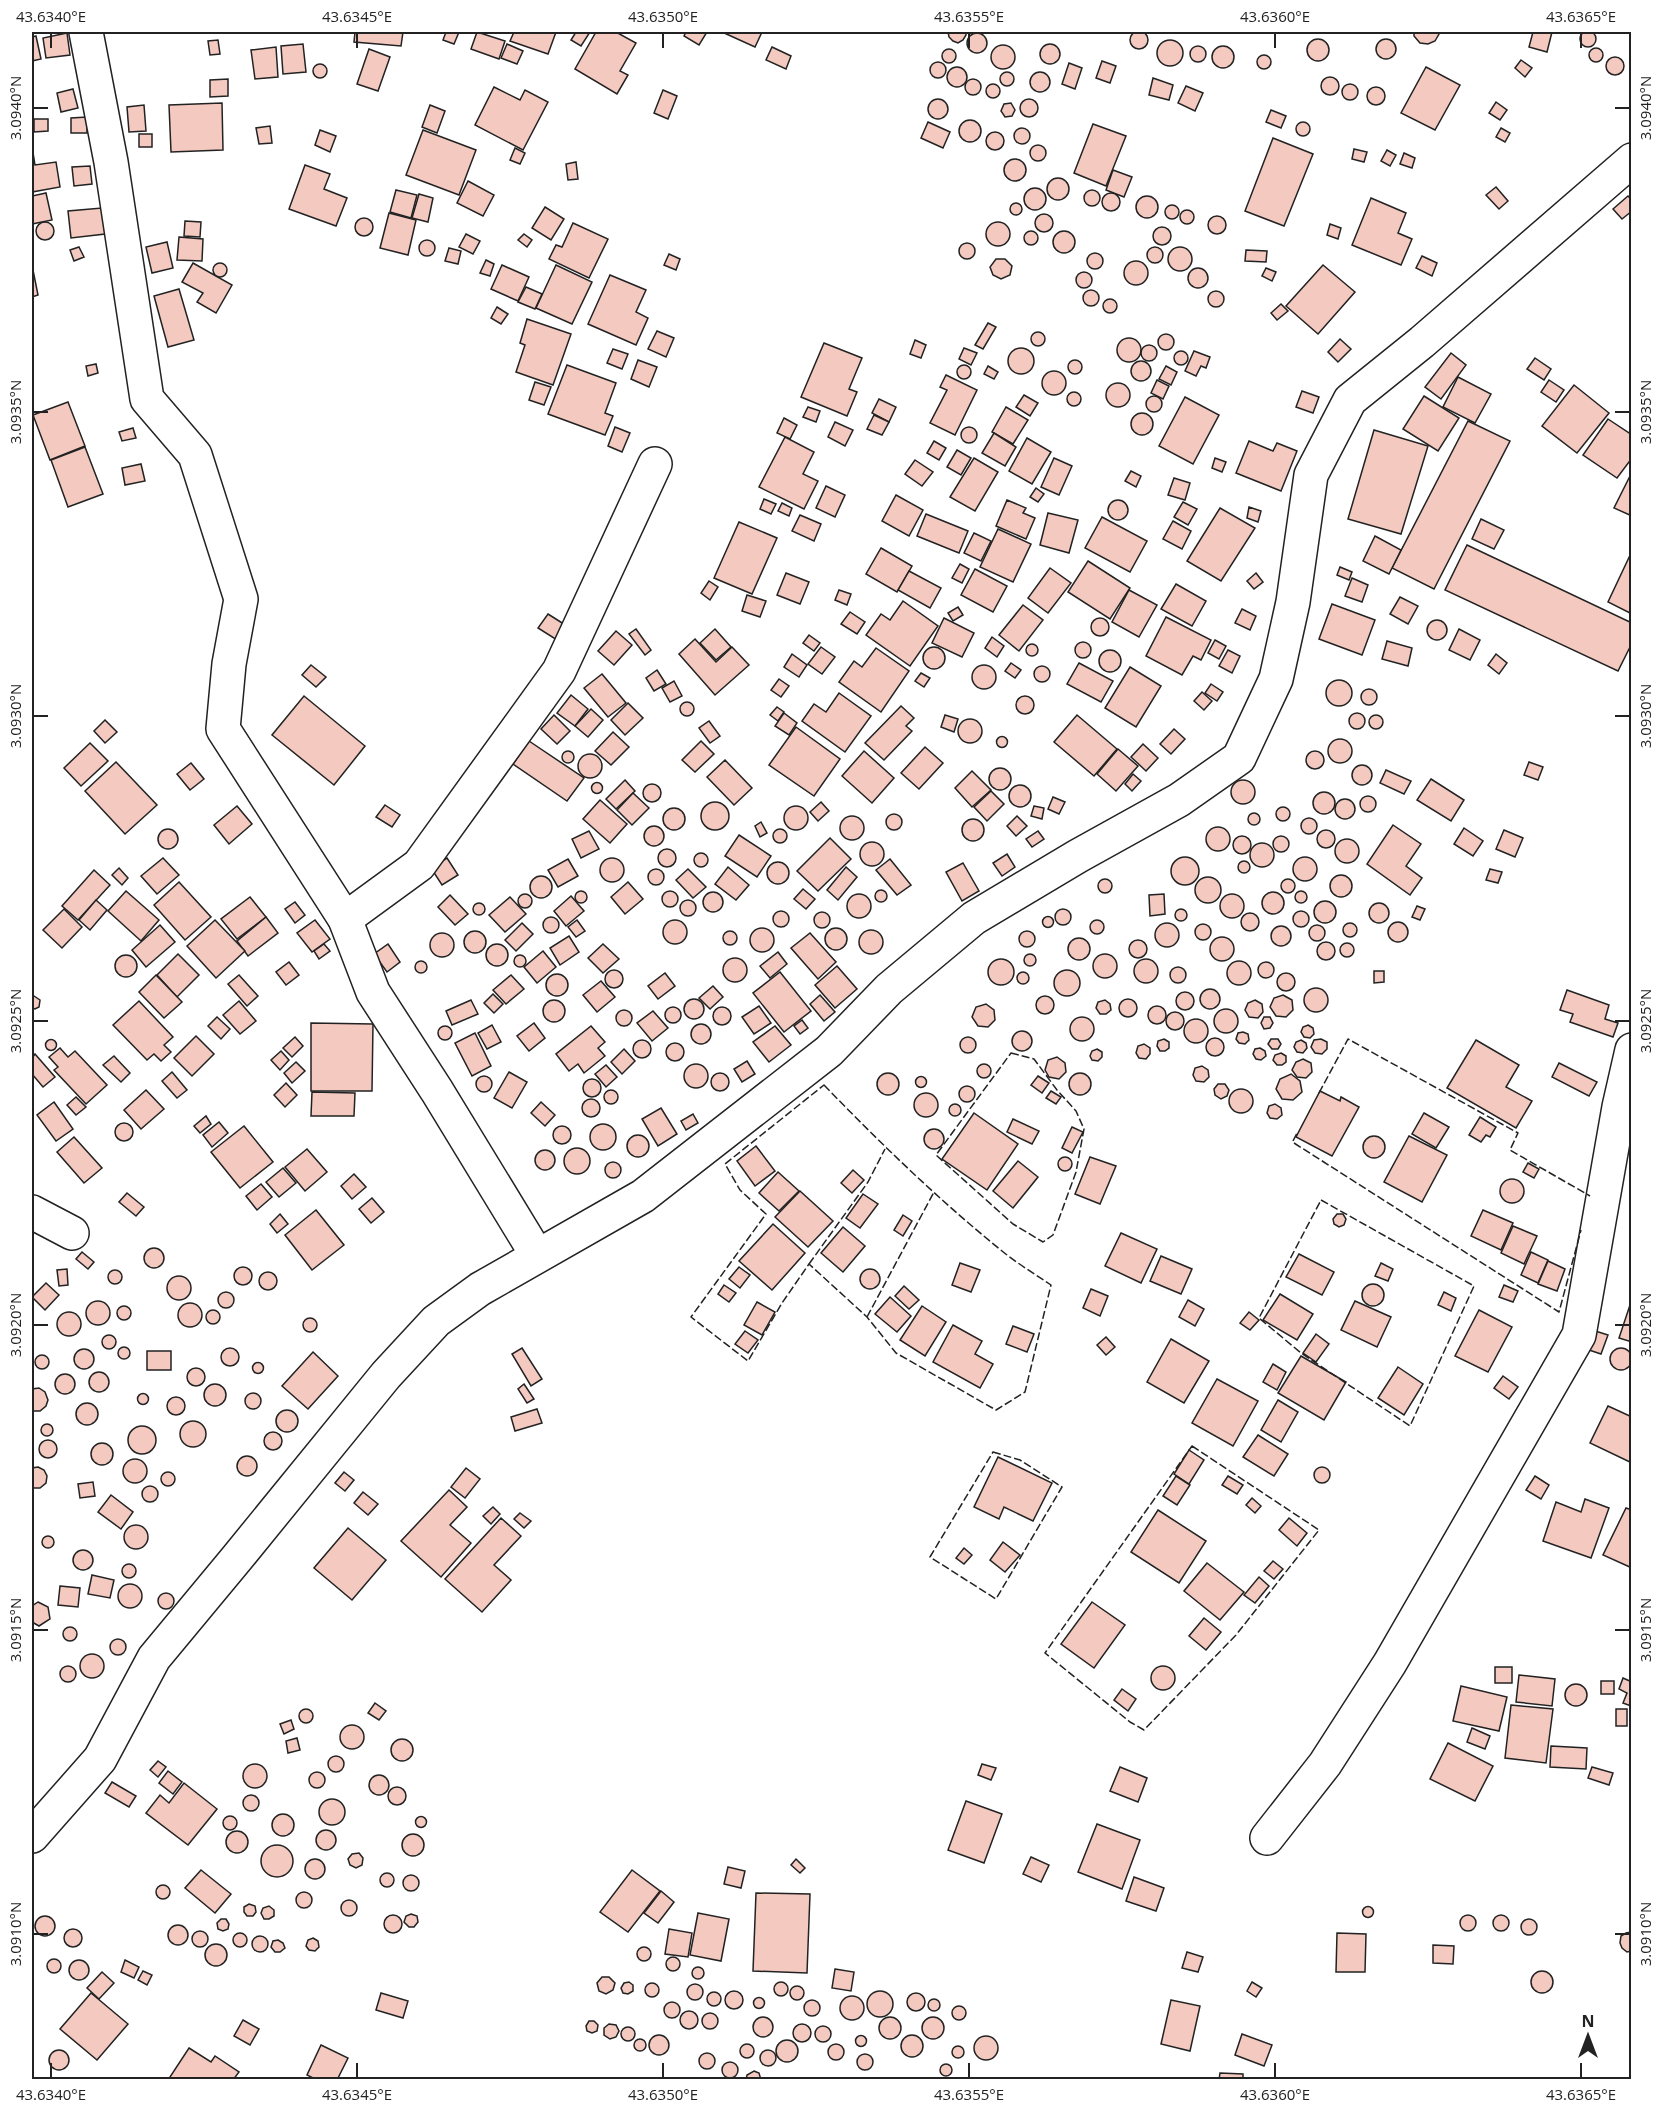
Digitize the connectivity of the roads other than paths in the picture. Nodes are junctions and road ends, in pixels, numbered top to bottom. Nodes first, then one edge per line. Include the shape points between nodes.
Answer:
1 (86, 32) edge
2 (1632, 160) edge
3 (655, 464) dead end
4 (345, 919) junction
5 (1632, 1050) edge
6 (32, 1212) edge
7 (72, 1233) dead end
8 (537, 1255) junction
9 (32, 1836) edge
10 (1267, 1838) dead end

1 - 4 street via 111,162 147,399 195,455 241,599 223,729
2 - 8 street via 1350,400 1311,475 1293,602 1276,679 1239,758 1179,801 974,918 889,989 829,1051 643,1196
3 - 4 street via 559,671 419,865
4 - 8 street via 373,992
5 - 10 street via 1580,1335 1390,1662 1326,1764
6 - 7 street
8 - 9 street via 436,1321 386,1375 154,1658 100,1759

